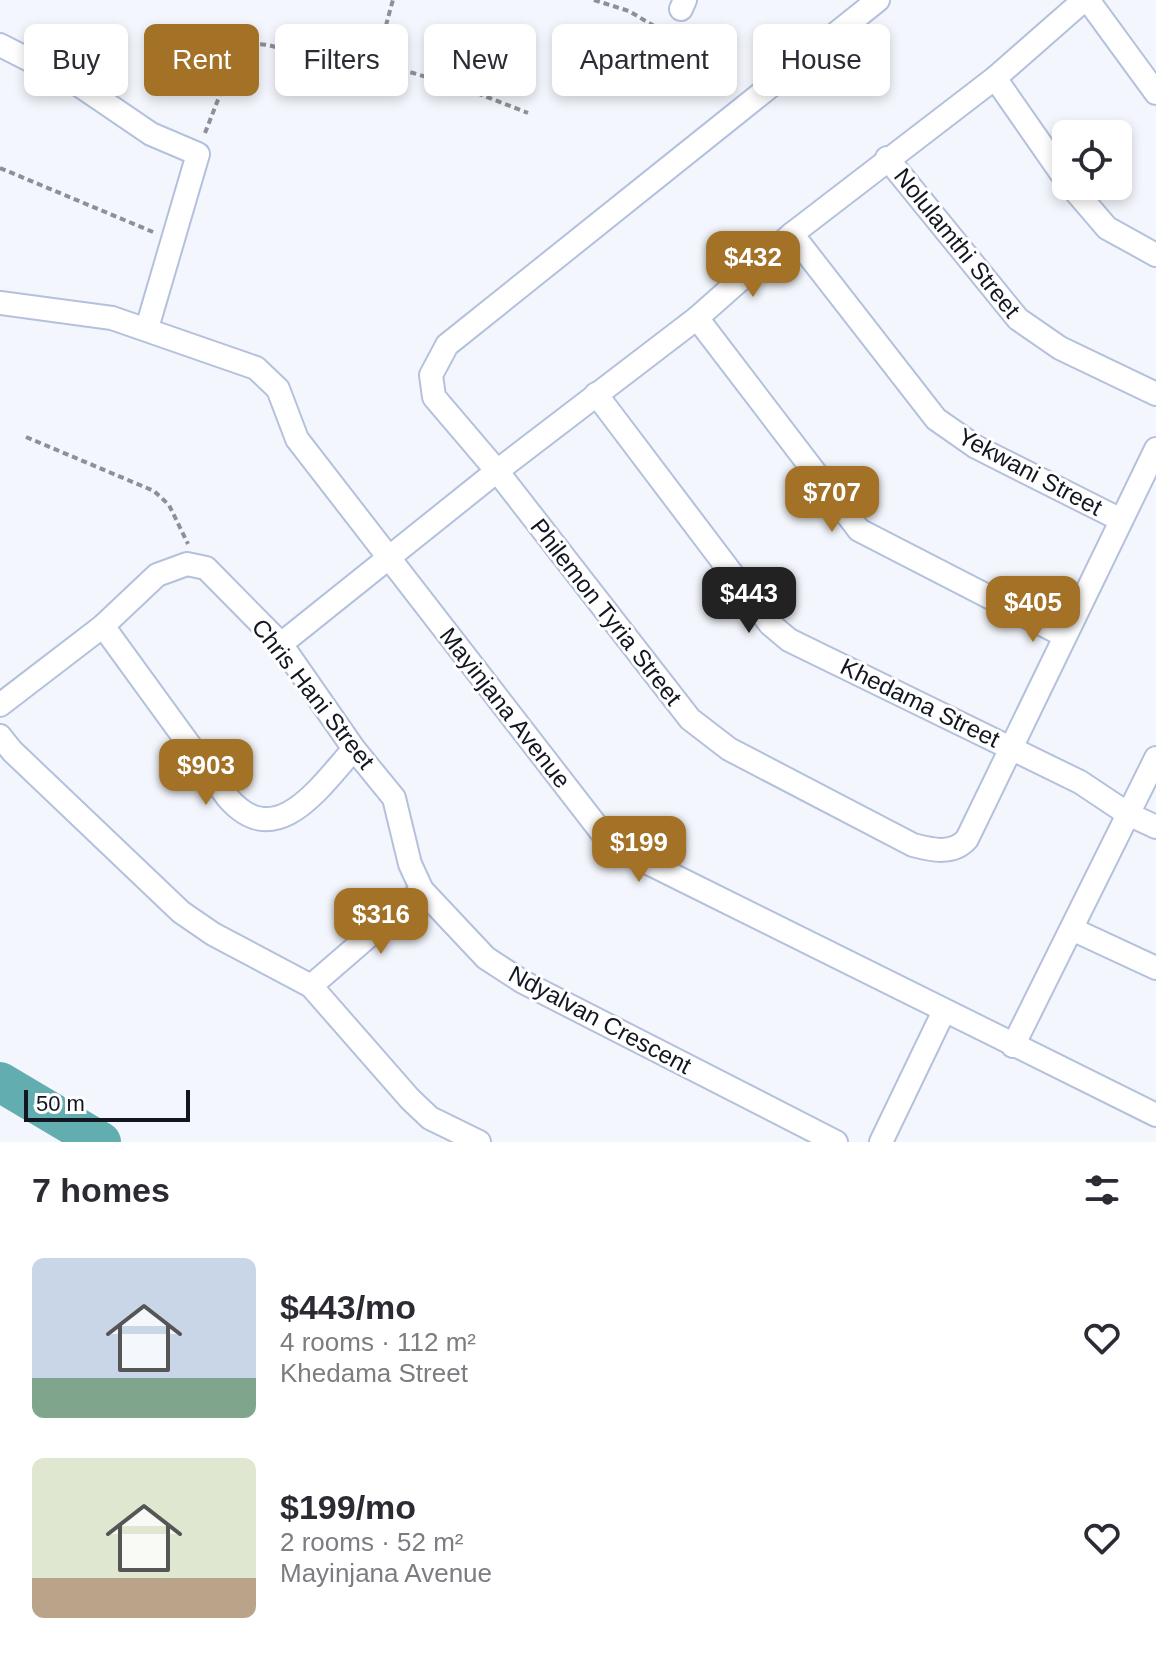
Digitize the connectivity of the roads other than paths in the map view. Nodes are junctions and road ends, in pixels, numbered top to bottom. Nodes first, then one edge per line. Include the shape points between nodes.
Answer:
1 (878, 0) edge
2 (1086, 0) edge
3 (0, 45) edge
4 (995, 78) junction
5 (1156, 93) edge
6 (887, 158) junction
7 (1052, 160) edge
8 (1083, 200) edge
9 (792, 234) junction
10 (1156, 255) edge
11 (0, 303) edge
12 (697, 318) junction
13 (147, 328) junction
14 (596, 394) junction
15 (1156, 394) edge
16 (1156, 449) edge
17 (497, 471) junction
18 (1121, 520) junction
19 (390, 559) junction
20 (103, 626) junction
21 (1063, 635) junction
22 (281, 644) junction
23 (0, 705) edge
24 (0, 736) edge
25 (1010, 746) junction
26 (354, 749) junction
27 (1156, 758) edge
28 (1128, 814) junction
29 (1156, 827) edge
30 (422, 890) junction
31 (1074, 930) junction
32 (1156, 968) edge
33 (311, 986) junction
34 (944, 1011) junction
35 (1013, 1046) junction
36 (1156, 1115) edge
37 (479, 1142) edge
38 (836, 1142) edge
39 (881, 1142) edge

1 - 17 street, Philemon Tyria Street via 439,354 431,375 434,397
2 - 4 street
2 - 5 street
3 - 13 street via 79,85 151,134 198,154
4 - 6 street
4 - 7 street
6 - 9 street
6 - 15 street, Nolulamthi Street via 1018,319 1060,348
8 - 10 street via 1107,228
9 - 12 street
9 - 18 street, Yekwani Street via 936,419 976,447
11 - 13 street, Mayinjana Avenue
12 - 14 street
12 - 21 street via 859,530
13 - 19 street, Mayinjana Avenue via 233,357 268,376 297,439
14 - 17 street
14 - 25 street, Khedama Street via 770,624 806,649
16 - 18 street, Philemon Tyria Street
17 - 19 street
17 - 25 street, Philemon Tyria Street via 674,701 729,749 913,845 935,850 956,848 967,839
18 - 21 street, Philemon Tyria Street
19 - 22 street
19 - 34 street, Mayinjana Avenue via 615,846
20 - 22 street, Chris Hani Street via 157,575 196,565 216,576
20 - 23 street
20 - 26 street via 228,798 248,815 269,819 294,812
21 - 25 street, Philemon Tyria Street
22 - 26 street, Chris Hani Street
24 - 33 street via 181,912
25 - 28 street, Khedama Street
26 - 30 street, Chris Hani Street via 399,809 410,864
27 - 28 street
28 - 29 street, Khedama Street
28 - 31 street
30 - 33 street
30 - 38 street, Ndyalvan Crescent via 505,972
31 - 32 street
31 - 35 street
33 - 37 street via 430,1118
34 - 35 street, Mayinjana Avenue
34 - 39 street
35 - 36 street, Mayinjana Avenue

